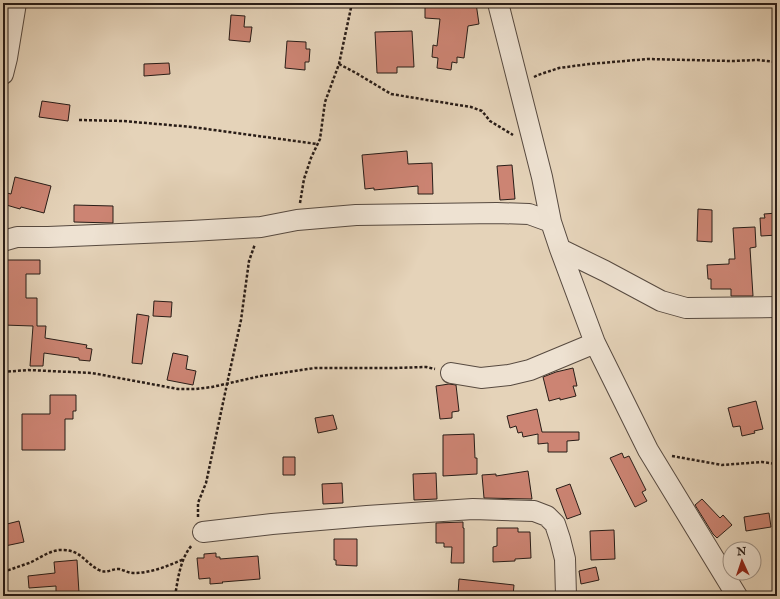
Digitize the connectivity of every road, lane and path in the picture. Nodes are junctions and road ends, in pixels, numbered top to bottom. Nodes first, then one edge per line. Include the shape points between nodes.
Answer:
1 (16, 3) edge
2 (352, 3) edge
3 (498, 3) edge
4 (777, 62) edge
5 (338, 64) junction
6 (3, 74) edge
7 (518, 86) junction
8 (80, 120) dead end
9 (317, 144) junction
10 (534, 146) junction
11 (773, 201) dead end
12 (777, 201) edge
13 (298, 220) junction
14 (551, 222) junction
15 (261, 227) junction
16 (3, 242) edge
17 (560, 249) junction
18 (777, 307) edge
19 (595, 343) junction
20 (3, 372) edge
21 (451, 373) joint
22 (227, 384) junction
23 (648, 450) junction
24 (777, 464) edge
25 (203, 532) junction
26 (184, 559) junction
27 (3, 572) edge
28 (175, 596) edge
29 (566, 596) edge
30 (737, 596) edge

1 - 6 street
2 - 5 path
3 - 7 street
4 - 7 path via 648,59 588,64 559,68 538,75
5 - 9 path via 325,102 320,139
5 - 10 path via 391,94 482,111 490,121
7 - 10 street
8 - 9 path via 123,120 184,126
9 - 13 path via 304,179
10 - 14 street
11 - 12 path
13 - 14 street via 356,215 497,213 529,214
13 - 15 street
14 - 17 street
15 - 16 street via 17,237
15 - 22 path via 249,261 241,320
17 - 18 street via 661,300 686,308
17 - 19 street
19 - 21 street via 530,370 509,375 481,378
19 - 23 street
20 - 22 path via 28,370 92,373 178,389
21 - 22 path via 426,367 315,368
22 - 25 path via 206,483 198,503 198,518
23 - 24 path via 722,465 762,462
23 - 30 street
25 - 26 path
25 - 29 street via 280,523 473,509 534,511 547,516 555,524 565,559
26 - 27 path via 147,571 135,573 120,569 105,573 72,551 57,550
26 - 28 path

